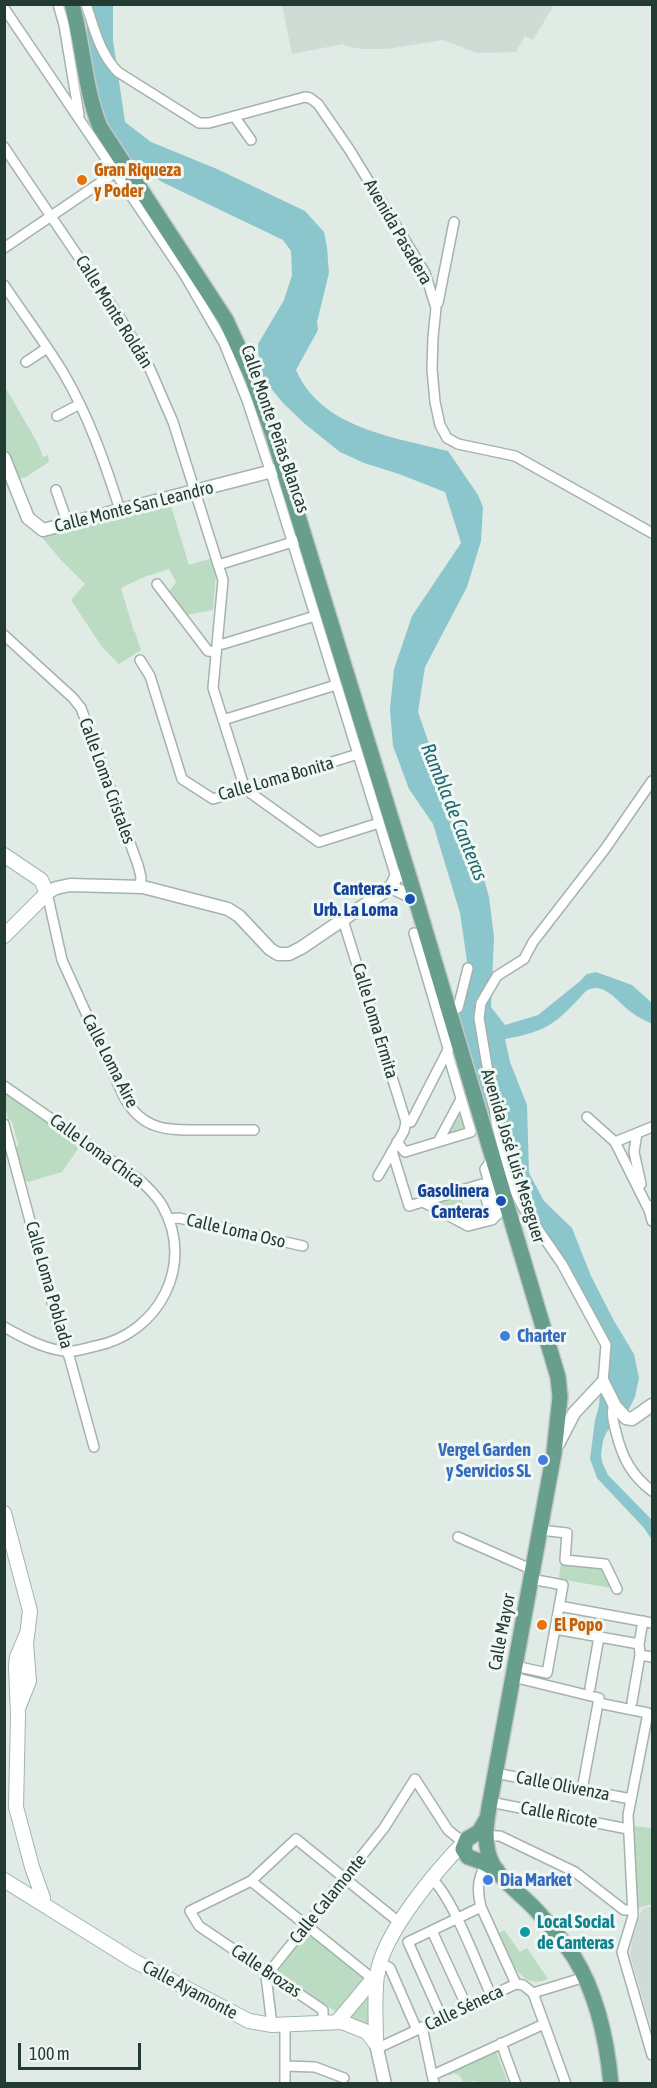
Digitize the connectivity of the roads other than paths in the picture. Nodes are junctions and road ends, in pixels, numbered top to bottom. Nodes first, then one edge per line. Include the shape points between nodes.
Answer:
1 (58, 4) edge
2 (72, 4) edge
3 (86, 4) edge
4 (4, 8) edge
5 (234, 116) junction
6 (80, 120) junction
7 (251, 140) dead end
8 (4, 147) edge
9 (120, 170) junction
10 (51, 216) junction
11 (454, 222) dead end
12 (4, 248) edge
13 (4, 285) edge
14 (8, 298) edge
15 (436, 308) junction
16 (47, 348) junction
17 (26, 362) dead end
18 (80, 404) junction
19 (57, 416) dead end
20 (4, 458) edge
21 (277, 471) junction
22 (56, 490) dead end
23 (195, 492) junction
24 (120, 510) junction
25 (68, 524) junction
26 (652, 533) edge
27 (299, 540) junction
28 (218, 565) junction
29 (157, 584) dead end
30 (315, 616) junction
31 (4, 635) edge
32 (217, 648) junction
33 (140, 660) dead end
34 (336, 685) junction
35 (223, 720) junction
36 (358, 754) junction
37 (652, 781) edge
38 (245, 789) junction
39 (379, 823) junction
40 (4, 855) edge
41 (398, 879) junction
42 (140, 887) junction
43 (47, 893) junction
44 (343, 920) junction
45 (414, 933) dead end
46 (4, 936) edge
47 (468, 968) dead end
48 (449, 1011) junction
49 (451, 1046) junction
50 (4, 1086) edge
51 (461, 1099) junction
52 (587, 1117) dead end
53 (406, 1122) junction
54 (4, 1124) edge
55 (652, 1127) edge
56 (254, 1130) dead end
57 (637, 1133) junction
58 (438, 1142) junction
59 (615, 1142) junction
60 (395, 1146) junction
61 (493, 1158) junction
62 (378, 1176) dead end
63 (641, 1184) junction
64 (652, 1185) edge
65 (423, 1202) junction
66 (649, 1210) junction
67 (495, 1217) junction
68 (169, 1220) junction
69 (652, 1221) edge
70 (303, 1246) dead end
71 (4, 1327) edge
72 (68, 1352) junction
73 (603, 1382) junction
74 (652, 1405) edge
75 (615, 1406) junction
76 (94, 1447) dead end
77 (554, 1453) junction
78 (652, 1491) edge
79 (4, 1513) edge
80 (540, 1530) junction
81 (458, 1537) dead end
82 (529, 1550) dead end
83 (530, 1572) junction
84 (617, 1589) dead end
85 (559, 1606) junction
86 (648, 1622) edge
87 (555, 1629) junction
88 (599, 1637) junction
89 (639, 1644) junction
90 (640, 1655) junction
91 (652, 1657) edge
92 (514, 1672) junction
93 (590, 1688) dead end
94 (598, 1701) junction
95 (632, 1702) dead end
96 (495, 1773) junction
97 (582, 1790) junction
98 (631, 1799) junction
99 (490, 1802) junction
100 (628, 1829) junction
101 (479, 1850) junction
102 (344, 1878) junction
103 (432, 1879) junction
104 (4, 1880) edge
105 (251, 1881) junction
106 (42, 1903) junction
107 (481, 1907) junction
108 (633, 1910) junction
109 (457, 1919) junction
110 (306, 1925) junction
111 (397, 1929) junction
112 (432, 1930) junction
113 (408, 1942) junction
114 (377, 1972) junction
115 (269, 1973) junction
116 (585, 1977) junction
117 (516, 1984) junction
118 (370, 1992) junction
119 (533, 1993) junction
120 (491, 1995) junction
121 (467, 2007) junction
122 (442, 2018) junction
123 (330, 2022) junction
124 (544, 2024) junction
125 (279, 2025) junction
126 (420, 2028) junction
127 (501, 2043) junction
128 (377, 2046) junction
129 (652, 2055) edge
130 (285, 2066) junction
131 (344, 2078) dead end
132 (433, 2079) edge
133 (381, 2083) edge
134 (285, 2084) edge
135 (516, 2084) edge
136 (566, 2084) edge
137 (611, 2084) edge

1 - 6 street
2 - 9 main road, Calle Monte Peñas Blancas via 93,108
3 - 5 street, Avenida Pasadera via 102,50 118,72 199,123
4 - 6 street, Calle Monte Peñas Blancas
5 - 7 street
5 - 15 street, Avenida Pasadera via 305,97 315,100 350,148 420,264
6 - 9 street, Calle Monte Peñas Blancas
8 - 10 street, Calle Monte Roldán
9 - 10 street
9 - 21 main road, Calle Monte Peñas Blancas via 226,320 252,377
10 - 12 street
10 - 23 street, Calle Monte Roldán via 150,369 173,422
11 - 15 street
13 - 14 street
14 - 16 street
15 - 26 street, Avenida Pasadera via 432,369 437,413 447,438 515,456
16 - 17 street
16 - 18 street
18 - 19 street
18 - 24 street via 98,443
20 - 25 street, Calle Monte San Leandro via 28,518 43,530
21 - 23 street, Calle Monte San Leandro
21 - 27 main road, Calle Monte Peñas Blancas
22 - 25 street
23 - 24 street, Calle Monte San Leandro
23 - 28 street, Calle Monte Roldán
24 - 25 street, Calle Monte San Leandro
27 - 28 street
27 - 30 street, Calle Monte Peñas Blancas
27 - 41 main road, Calle Monte Peñas Blancas
28 - 32 street, Calle Monte Roldán via 223,580
29 - 32 street via 208,651
30 - 32 street
30 - 34 street, Calle Monte Peñas Blancas
31 - 42 street, Calle Loma Cristales via 81,708 138,865
32 - 35 street, Calle Monte Roldán via 213,688
33 - 38 street, Calle Loma Bonita via 150,676 182,779 213,799
34 - 35 street
34 - 36 street, Calle Monte Peñas Blancas
35 - 38 street, Calle Monte Roldán
36 - 38 street, Calle Loma Bonita
36 - 39 street, Calle Monte Peñas Blancas
37 - 73 street via 524,959 497,976 481,1003 479,1018 497,1126 513,1188 562,1264 606,1345
38 - 39 street via 319,842
39 - 41 street, Calle Monte Peñas Blancas
40 - 43 main road via 37,877
41 - 44 street
41 - 48 main road, Avenida José Luis Meseguer via 414,893
42 - 43 street via 70,885
42 - 44 street via 228,909 278,954 295,952
43 - 46 main road
43 - 56 street, Calle Loma Aire via 62,960 133,1110 150,1124 165,1129
44 - 53 street, Calle Loma Ermita
45 - 49 street
47 - 48 street via 459,1008
48 - 49 main road, Avenida José Luis Meseguer
49 - 51 street
49 - 53 street via 411,1122
49 - 61 main road, Avenida José Luis Meseguer
50 - 68 street, Calle Loma Chica via 132,1174 160,1201
51 - 58 street
51 - 58 street via 471,1132
52 - 59 street
53 - 60 street
54 - 72 street, Calle Loma Poblada
55 - 57 street
57 - 59 street
57 - 63 street via 634,1152
58 - 60 street via 405,1152
59 - 66 street
60 - 62 street
60 - 65 street via 409,1206
61 - 67 street via 485,1169
61 - 77 main road, Avenida José Luis Meseguer via 559,1382
63 - 64 street
63 - 66 street
65 - 67 street via 468,1226
65 - 67 street via 482,1184
66 - 69 street
68 - 70 street, Calle Loma Oso via 181,1218
68 - 72 street, Calle Loma Chica via 173,1270 169,1286 154,1311 121,1338
71 - 72 street, Calle Loma Chica
72 - 76 street, Calle Loma Poblada
73 - 75 street
73 - 77 street via 574,1413
74 - 75 street via 626,1418
75 - 78 street via 612,1415 625,1461
77 - 80 main road, Calle Mayor
79 - 106 main road via 29,1607 26,1644 30,1681 18,1716 16,1807
80 - 83 main road, Calle Mayor
80 - 84 street via 567,1533 565,1560 605,1564
81 - 83 street
82 - 83 street
83 - 85 street via 563,1586
83 - 92 main road, Calle Mayor
85 - 86 street
85 - 87 street
86 - 89 street
87 - 88 street
87 - 92 street via 547,1673
88 - 89 street
88 - 93 street
89 - 90 street
90 - 91 street
90 - 95 street
92 - 94 street
92 - 96 main road, Calle Mayor
94 - 97 street
94 - 98 street via 648,1713
96 - 97 street, Calle Olivenza
96 - 99 main road, Calle Mayor
97 - 98 street, Calle Olivenza
98 - 100 street
99 - 100 street, Calle Ricote
99 - 101 main road, Calle Mayor
100 - 108 street
101 - 102 street, Calle Calamonte via 448,1830 415,1779 384,1828
101 - 103 main road via 450,1857
101 - 107 street
101 - 108 street via 500,1836 589,1881 624,1911
101 - 116 main road via 546,1920
102 - 105 street via 296,1839
102 - 110 street, Calle Calamonte
102 - 111 street
103 - 109 street
103 - 111 main road
104 - 106 main road, Calle Ayamonte
105 - 110 street
105 - 115 street, Calle Brozas via 190,1911 199,1926
106 - 125 main road, Calle Ayamonte via 123,1955 234,2013 257,2023
107 - 109 street
107 - 117 street
108 - 129 street via 622,1952
109 - 112 street
109 - 120 street
110 - 114 street
110 - 115 street, Calle Calamonte
111 - 113 street
111 - 114 main road
112 - 113 street
112 - 121 street
113 - 122 street
114 - 118 main road
114 - 126 street via 390,1968
115 - 123 street, Calle Brozas via 323,2010
115 - 125 street via 266,1976
116 - 119 street
116 - 137 main road via 608,2049
117 - 119 street, Calle Séneca
117 - 120 street, Calle Séneca
118 - 123 main road
118 - 128 main road
119 - 124 street
120 - 121 street, Calle Séneca
121 - 122 street, Calle Séneca
122 - 126 street, Calle Séneca
123 - 125 main road, Calle Ayamonte
123 - 128 main road via 362,2029
124 - 127 street
124 - 136 street
125 - 130 street
126 - 128 street, Calle Séneca
126 - 132 street
127 - 132 street
127 - 135 street
128 - 133 street
130 - 131 street via 315,2067
130 - 134 street

